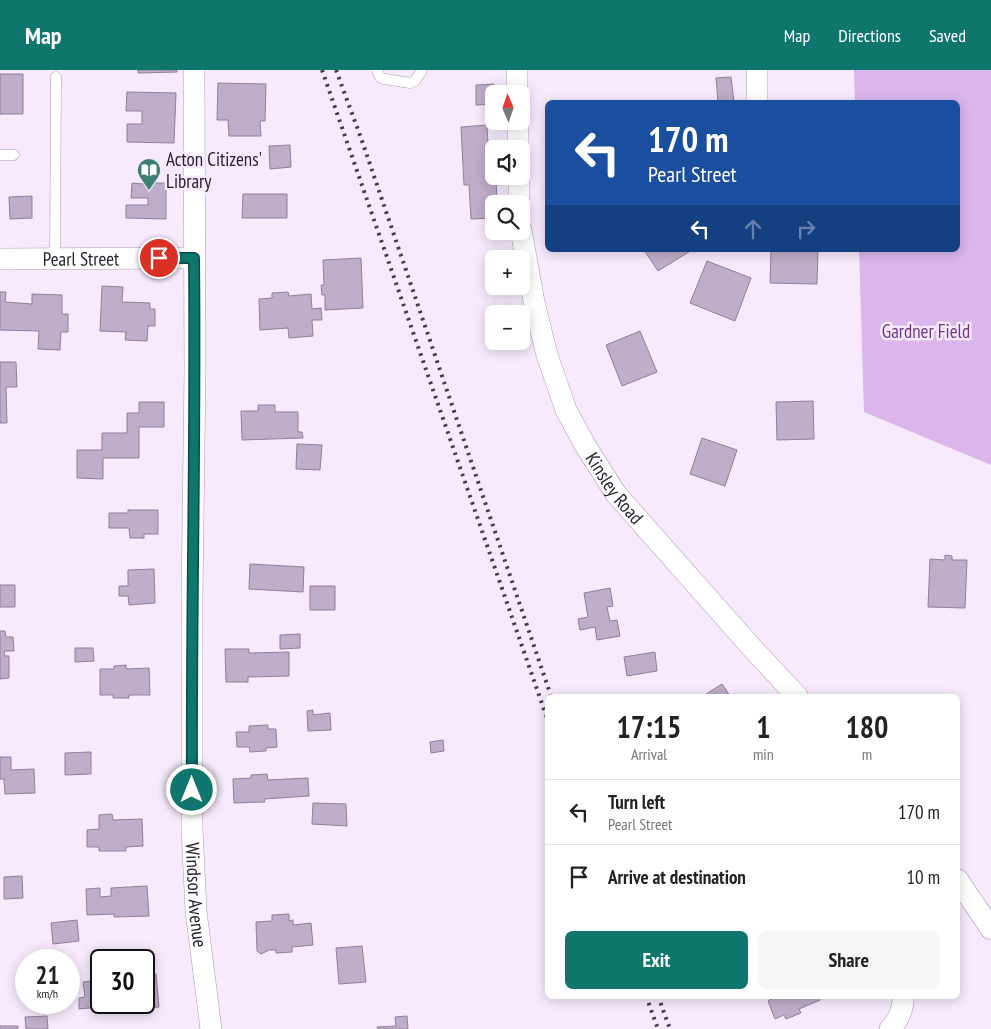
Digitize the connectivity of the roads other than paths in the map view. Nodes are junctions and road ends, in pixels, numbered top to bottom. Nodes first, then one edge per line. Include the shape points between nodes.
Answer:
1 (194, 70) edge
2 (377, 70) edge
3 (422, 70) edge
4 (517, 70) edge
5 (757, 70) edge
6 (56, 77) dead end
7 (517, 85) edge
8 (757, 100) edge
9 (0, 155) edge
10 (14, 155) dead end
11 (523, 240) edge
12 (55, 258) junction
13 (194, 258) junction
14 (0, 259) edge
15 (795, 694) edge
16 (960, 883) edge
17 (991, 929) edge
18 (903, 999) edge
19 (211, 1029) edge
20 (890, 1029) edge

1 - 13 street, Windsor Avenue
2 - 3 lane via 384,79 410,83
4 - 7 street
5 - 8 street
6 - 12 lane
9 - 10 lane
11 - 15 street, Kinsley Road via 548,355 566,410 585,445 616,494
12 - 13 street, Pearl Street
12 - 14 street, Pearl Street
13 - 19 street, Windsor Avenue via 192,828 196,911
16 - 17 street
18 - 20 street

